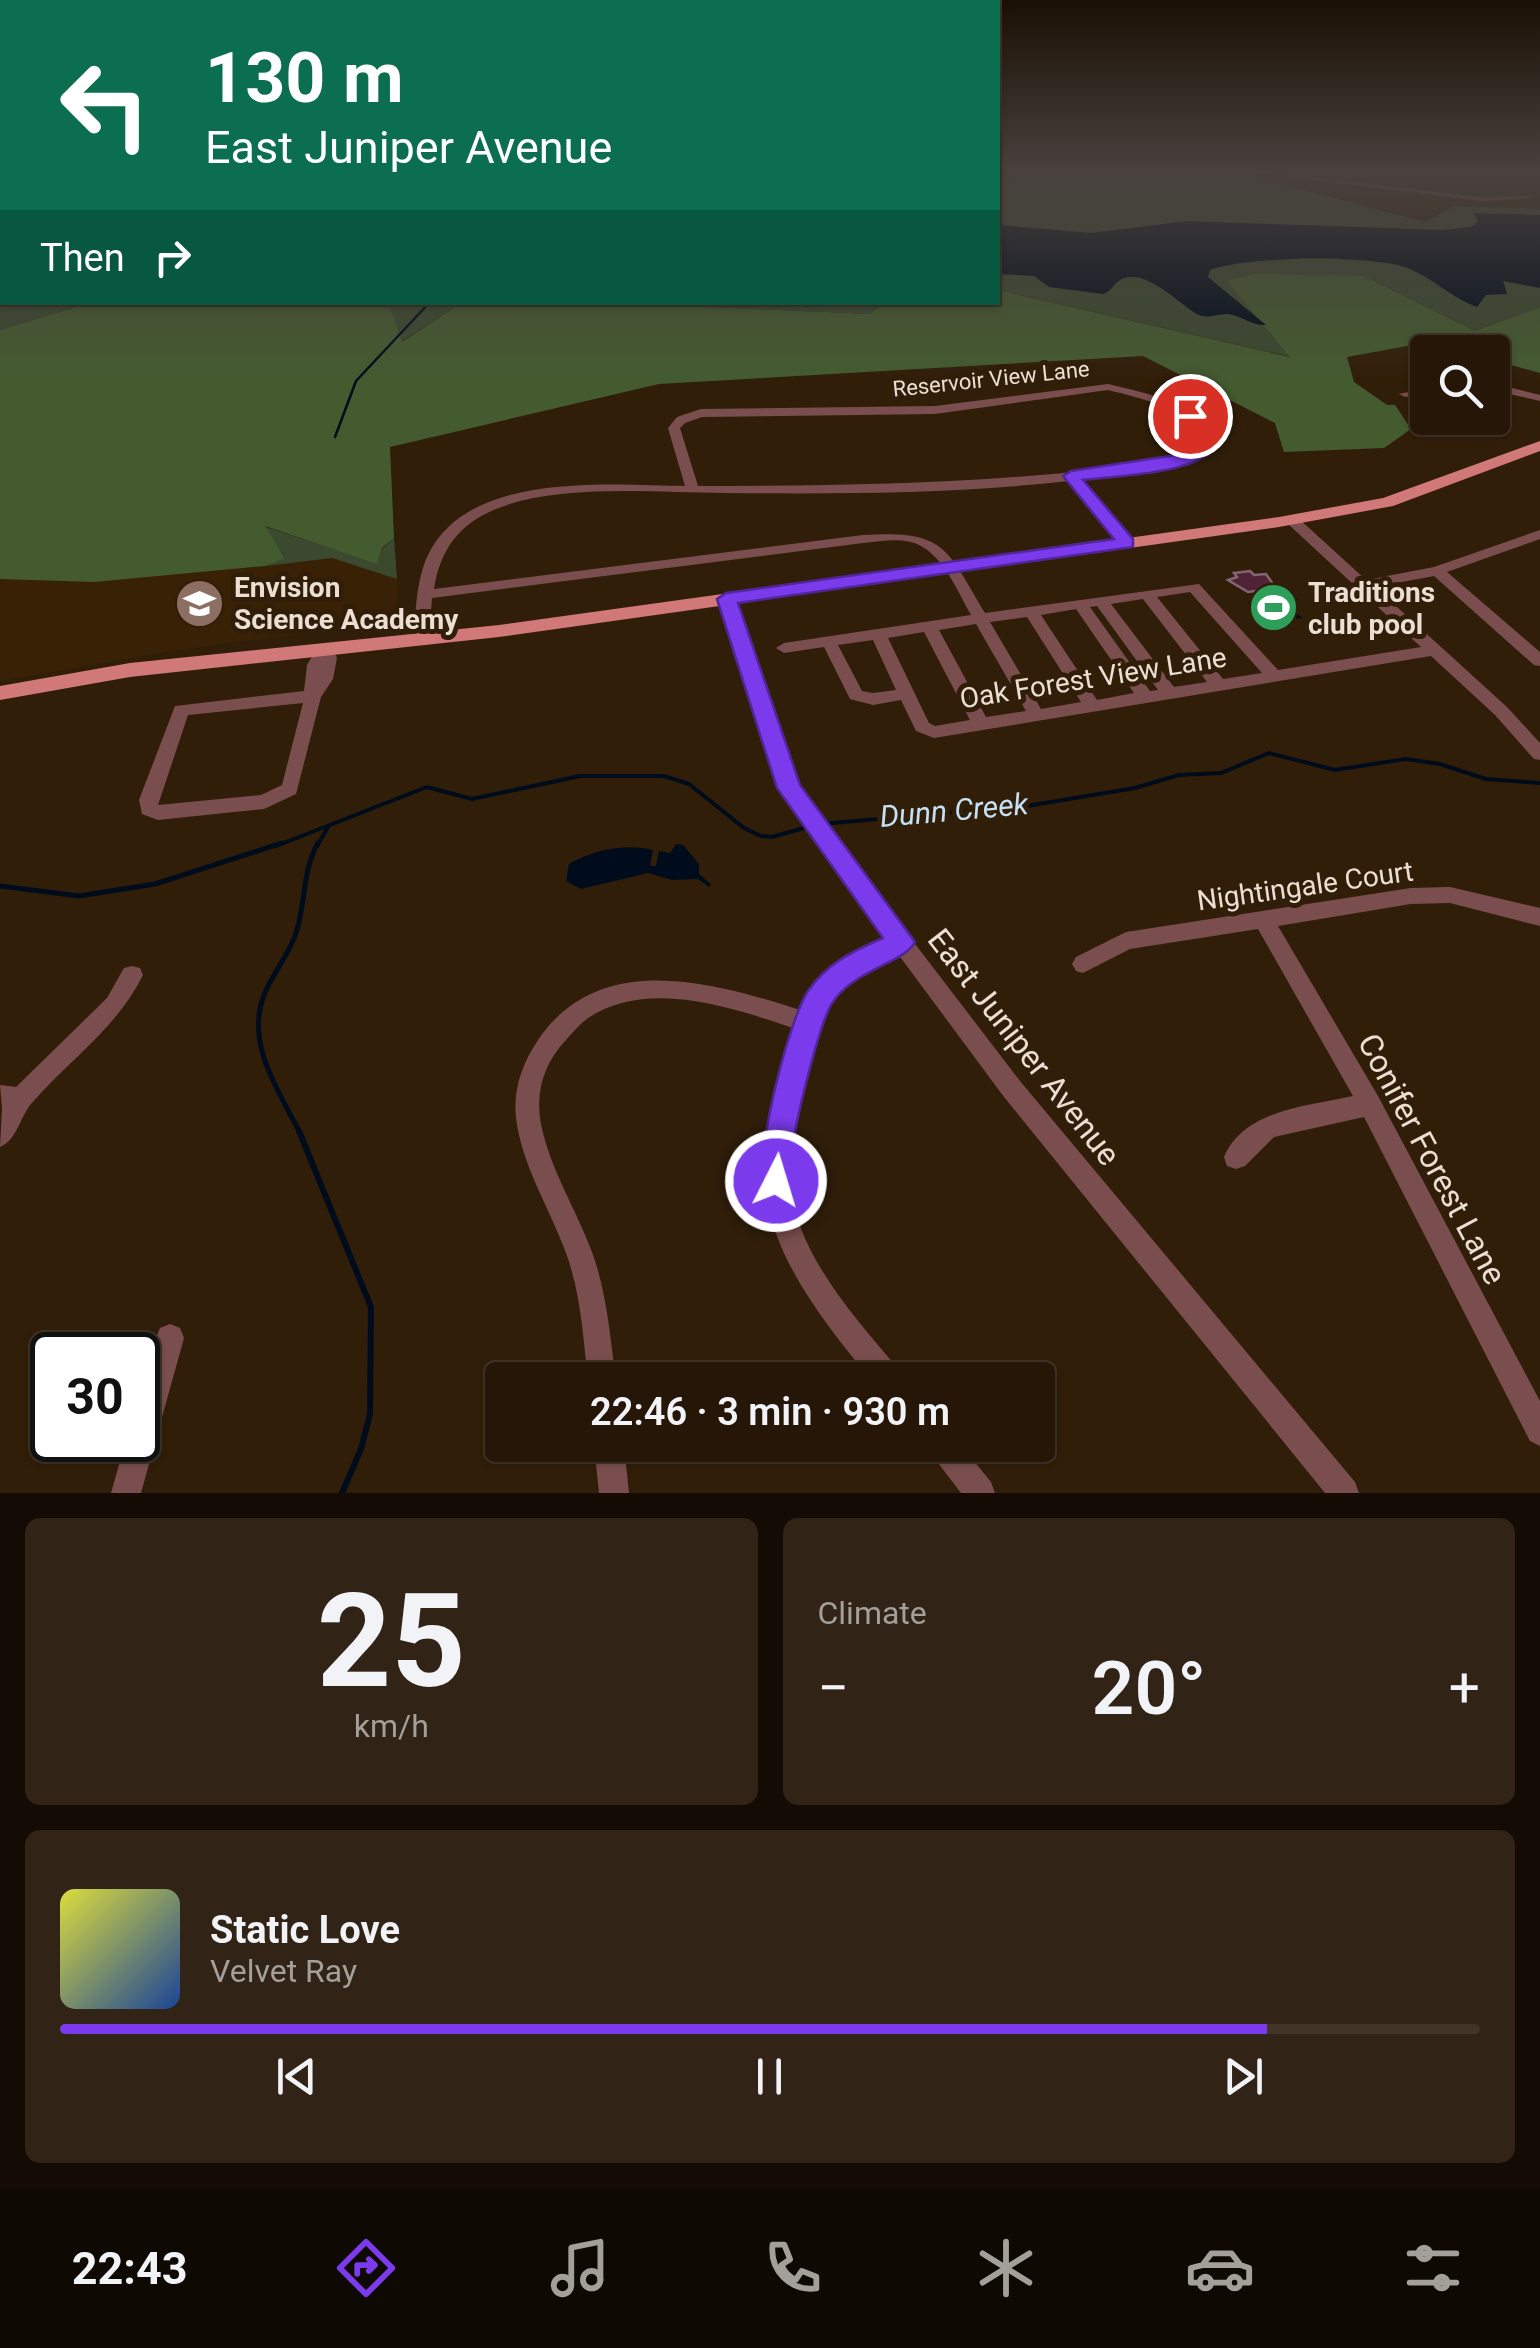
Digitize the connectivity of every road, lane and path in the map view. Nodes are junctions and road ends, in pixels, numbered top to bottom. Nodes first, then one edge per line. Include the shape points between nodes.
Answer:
1 (1510, 390) edge
2 (1410, 393) edge
3 (1405, 394) dead end
4 (1540, 398) edge
5 (1540, 446) edge
6 (1071, 476) junction
7 (692, 488) junction
8 (1292, 520) junction
9 (1540, 534) edge
10 (1127, 543) junction
11 (1519, 543) junction
12 (1540, 554) edge
13 (951, 568) junction
14 (1437, 571) junction
15 (1363, 584) junction
16 (427, 594) junction
17 (1147, 594) junction
18 (726, 599) junction
19 (1101, 601) junction
20 (1080, 604) junction
21 (1031, 611) junction
22 (982, 618) junction
23 (928, 626) junction
24 (878, 634) junction
25 (421, 639) junction
26 (829, 642) junction
27 (325, 648) junction
28 (784, 648) dead end
29 (1435, 650) junction
30 (1540, 661) edge
31 (1274, 676) junction
32 (1219, 685) junction
33 (0, 693) edge
34 (906, 694) junction
35 (1170, 694) junction
36 (314, 696) junction
37 (1146, 698) junction
38 (1094, 706) junction
39 (1038, 716) junction
40 (981, 724) junction
41 (1540, 754) edge
42 (1540, 917) edge
43 (1263, 920) junction
44 (902, 942) junction
45 (1083, 964) dead end
46 (132, 975) dead end
47 (808, 1023) junction
48 (10, 1098) edge
49 (1370, 1104) junction
50 (0, 1135) edge
51 (1236, 1157) dead end
52 (170, 1338) dead end
53 (599, 1362) edge
54 (876, 1362) edge
55 (1540, 1431) edge
56 (611, 1462) edge
57 (955, 1462) edge
58 (126, 1493) edge
59 (614, 1493) edge
60 (980, 1493) edge
61 (1344, 1493) edge

1 - 4 street
2 - 3 street
5 - 8 main road via 1387,502
6 - 7 street, Reservoir View Lane via 999,485
6 - 7 street, Reservoir View Lane via 1189,460 1206,452 1212,437 1200,422 1160,400 1108,387 936,410 701,413 674,428
6 - 10 street
7 - 16 street, Reservoir View Lane via 549,492 497,505 459,526 438,548
8 - 10 main road
8 - 15 street
9 - 11 street
10 - 13 main road
11 - 12 street
11 - 14 street
13 - 16 street via 924,540 864,538
13 - 18 main road
13 - 22 street
14 - 15 street
14 - 30 street
15 - 29 street
16 - 25 street, Reservoir View Lane
17 - 19 street
17 - 31 street via 1194,587
17 - 32 street
18 - 25 main road
18 - 44 street, East Juniper Avenue via 798,803
19 - 20 street
19 - 35 street
20 - 21 street
20 - 37 street
21 - 22 street
21 - 38 street
22 - 23 street
22 - 39 street
23 - 24 street
23 - 40 street
24 - 26 street
24 - 34 street, Oak Forest View Lane
25 - 27 main road
26 - 28 street
26 - 34 street via 856,695
27 - 33 main road via 158,666
27 - 36 street via 330,658
29 - 31 street, Oak Forest View Lane
29 - 41 street
31 - 32 street, Oak Forest View Lane
32 - 35 street, Oak Forest View Lane
34 - 40 street, Oak Forest View Lane via 922,727 934,732
35 - 37 street, Oak Forest View Lane
36 - 36 street via 181,710 149,809 158,814 284,794 294,780
37 - 38 street, Oak Forest View Lane
38 - 39 street, Oak Forest View Lane
39 - 40 street, Oak Forest View Lane
42 - 43 street, Nightingale Court via 1450,894
43 - 45 street, Nightingale Court via 1126,941
43 - 49 street, Conifer Forest Lane
44 - 47 street via 835,979
44 - 61 street, East Juniper Avenue via 1024,1104
46 - 48 street via 115,1005
47 - 53 street via 670,988 626,990 566,1020 537,1059 526,1098 531,1134 586,1274
47 - 54 street via 777,1146 784,1225 806,1272
48 - 50 street
49 - 51 street via 1268,1126
49 - 55 street, Conifer Forest Lane
52 - 58 street
56 - 59 street
57 - 60 street

